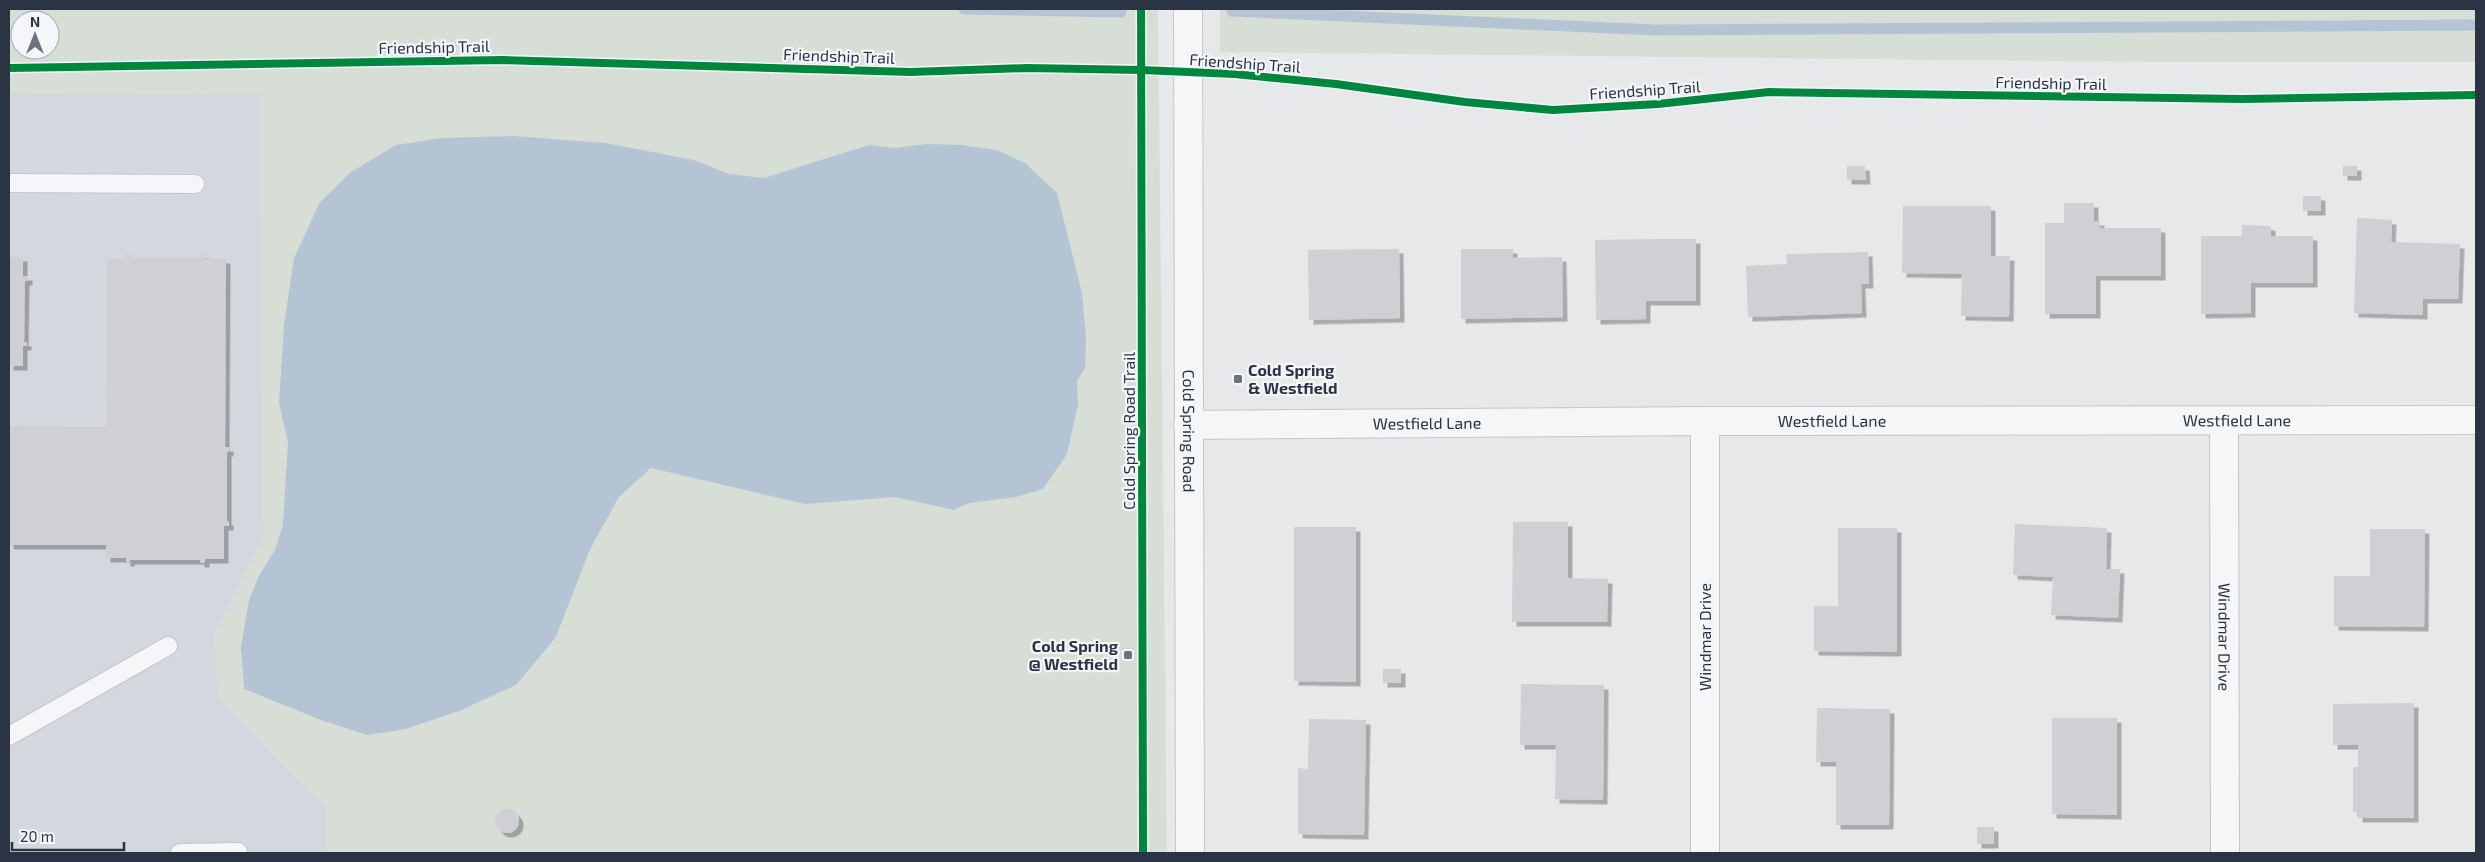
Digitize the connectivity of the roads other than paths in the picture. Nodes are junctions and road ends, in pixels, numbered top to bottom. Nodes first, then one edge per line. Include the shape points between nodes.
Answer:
1 (1188, 9) edge
2 (9, 183) edge
3 (195, 184) dead end
4 (2476, 420) edge
5 (1705, 421) junction
6 (2224, 421) junction
7 (1188, 425) junction
8 (168, 646) dead end
9 (9, 736) edge
10 (238, 852) dead end
11 (180, 853) edge
12 (1190, 853) edge
13 (1705, 853) edge
14 (2225, 853) edge

1 - 7 street, Cold Spring Road
2 - 3 lane
4 - 6 street, Westfield Lane
5 - 6 street, Westfield Lane
5 - 7 street, Westfield Lane
5 - 13 street, Windmar Drive
6 - 14 street, Windmar Drive
7 - 12 street, Cold Spring Road
8 - 9 lane
10 - 11 lane

